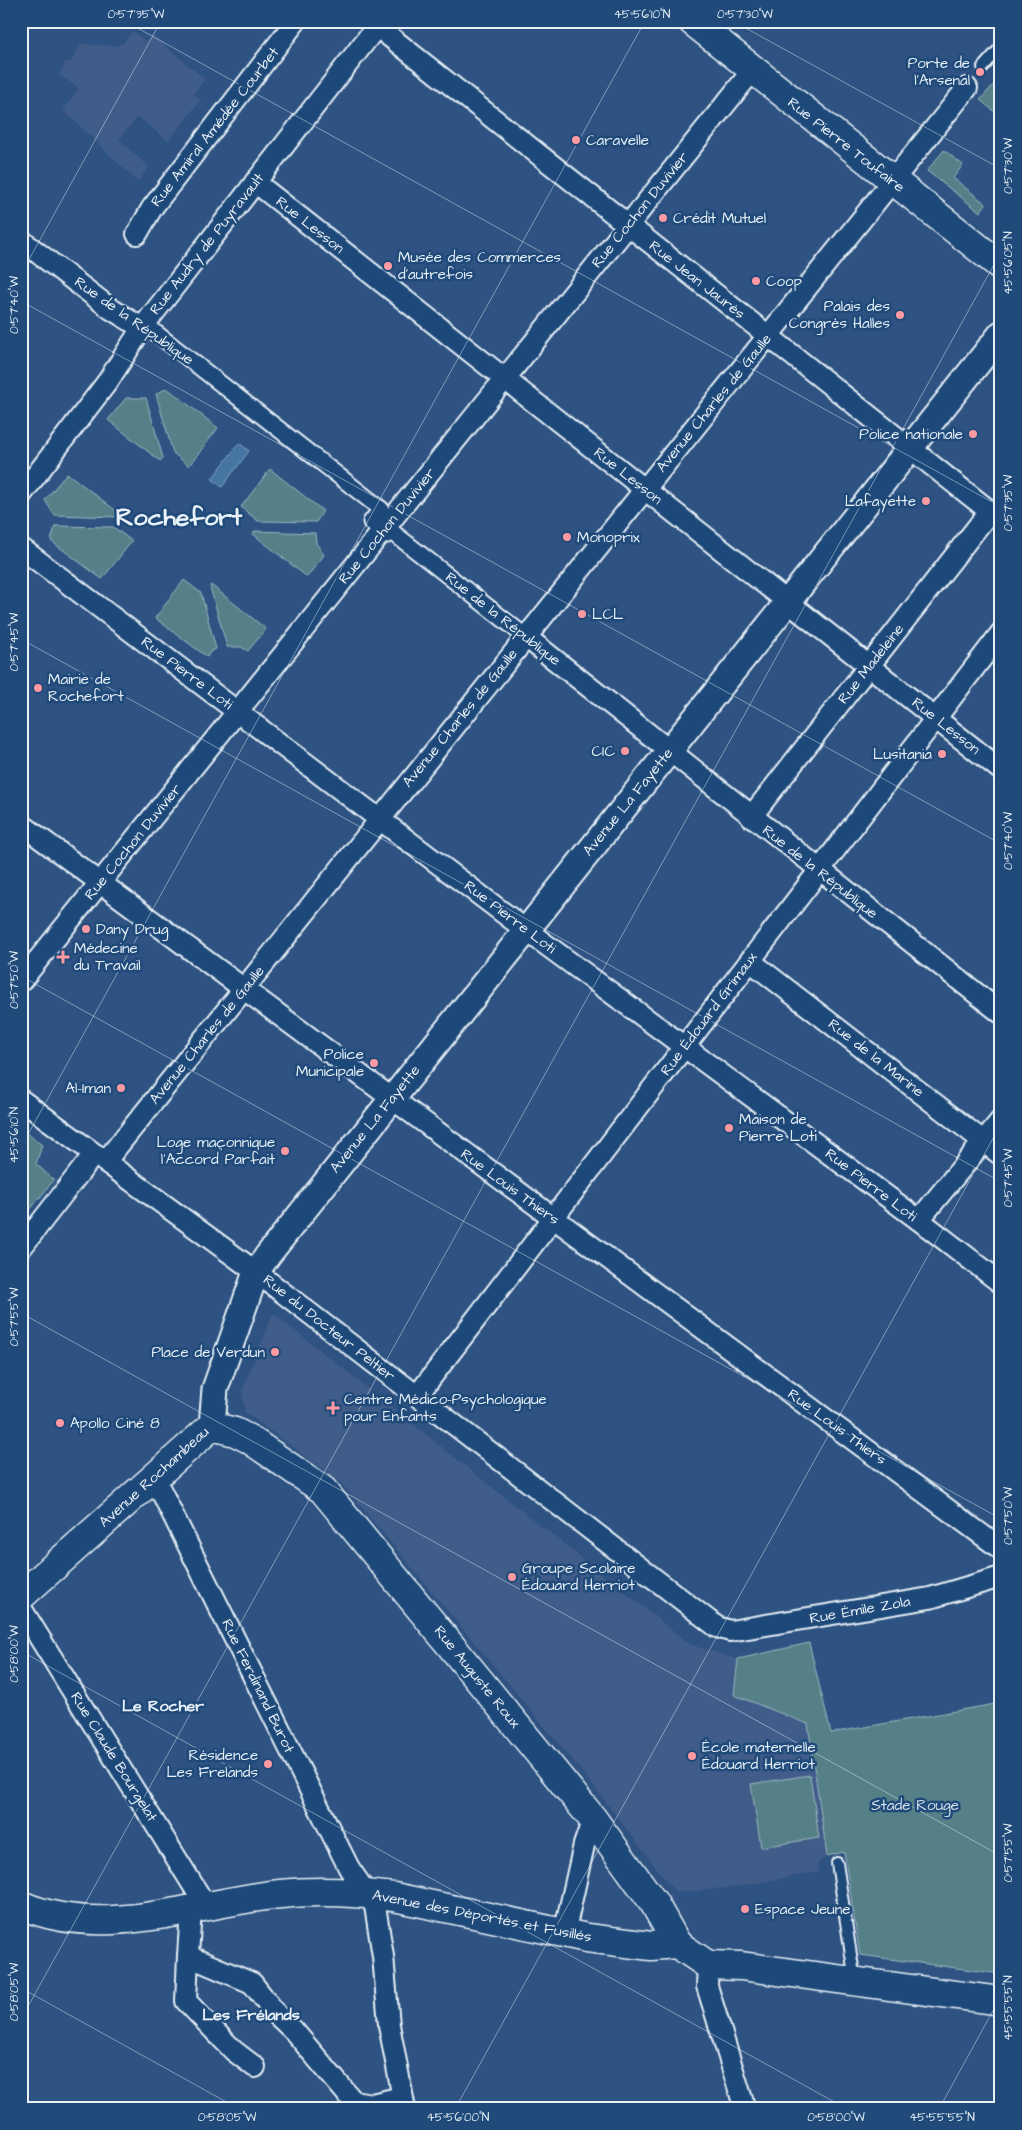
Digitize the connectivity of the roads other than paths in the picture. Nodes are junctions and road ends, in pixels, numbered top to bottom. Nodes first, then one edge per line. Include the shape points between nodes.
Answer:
1 (296, 21) edge
2 (692, 21) edge
3 (376, 23) edge
4 (1001, 47) edge
5 (983, 67) dead end
6 (752, 71) junction
7 (971, 82) dead end
8 (891, 181) junction
9 (256, 182) junction
10 (628, 226) junction
11 (137, 234) dead end
12 (21, 240) edge
13 (1001, 266) edge
14 (142, 328) junction
15 (1001, 334) edge
16 (768, 336) junction
17 (505, 379) junction
18 (910, 448) junction
19 (645, 489) junction
20 (21, 495) edge
21 (995, 516) edge
22 (383, 531) junction
23 (21, 548) edge
24 (788, 601) junction
25 (1001, 632) edge
26 (526, 637) junction
27 (870, 666) junction
28 (238, 711) junction
29 (936, 717) junction
30 (668, 752) junction
31 (1001, 770) edge
32 (751, 817) junction
33 (380, 818) junction
34 (21, 824) edge
35 (819, 871) junction
36 (101, 882) junction
37 (526, 930) junction
38 (750, 961) junction
39 (21, 982) edge
40 (244, 989) junction
41 (1001, 1013) edge
42 (685, 1046) junction
43 (21, 1100) edge
44 (391, 1100) junction
45 (1001, 1120) edge
46 (983, 1141) junction
47 (1001, 1155) edge
48 (99, 1158) junction
49 (553, 1219) junction
50 (920, 1220) junction
51 (21, 1248) edge
52 (256, 1272) junction
53 (1001, 1283) edge
54 (417, 1396) junction
55 (212, 1426) junction
56 (154, 1477) junction
57 (1001, 1549) edge
58 (1001, 1577) edge
59 (21, 1596) edge
60 (21, 1608) edge
61 (717, 1627) joint
62 (593, 1819) junction
63 (837, 1863) dead end
64 (365, 1893) junction
65 (199, 1907) junction
66 (23, 1909) edge
67 (564, 1934) junction
68 (677, 1944) junction
69 (188, 1956) junction
70 (708, 1965) junction
71 (855, 1981) junction
72 (1001, 2001) edge
73 (255, 2067) dead end
74 (403, 2103) edge
75 (745, 2109) edge

1 - 11 street, Rue Amiral Amédée Courbet via 152,208
2 - 6 main road, Rue Pierre Toufaire
3 - 9 street, Rue Audry de Puyravault
3 - 10 street, Rue Jean Jaurès
4 - 5 lane
6 - 8 main road, Rue Pierre Toufaire
6 - 10 street, Rue Cochon Duvivier
7 - 8 street, Avenue Charles de Gaulle
8 - 13 main road, Rue Pierre Toufaire
8 - 16 street, Avenue Charles de Gaulle
9 - 14 street, Rue Audry de Puyravault
9 - 17 street, Rue Lesson
10 - 16 street, Rue Jean Jaurès
10 - 17 street, Rue Cochon Duvivier
12 - 14 street, Rue de la République via 111,309
14 - 20 street, Rue Audry de Puyravault via 108,381
14 - 22 street, Rue de la République via 152,330 381,510 372,522
15 - 18 street, Avenue La Fayette
16 - 18 street, Rue Jean Jaurès
16 - 19 street, Avenue Charles de Gaulle
17 - 19 street, Rue Lesson
17 - 22 street, Rue Cochon Duvivier
18 - 21 street, Rue Jean Jaurès
18 - 24 street, Avenue La Fayette
19 - 24 street, Rue Lesson
19 - 26 street, Avenue Charles de Gaulle
21 - 27 street, Rue Madeleine
22 - 26 street, Rue de la République via 388,535 391,531
22 - 28 street, Rue Cochon Duvivier
23 - 28 street, Rue Pierre Loti
24 - 27 street, Rue Lesson
24 - 30 street, Avenue La Fayette
25 - 29 street, Rue Édouard Grimaux
26 - 30 street, Rue de la République
26 - 33 street, Avenue Charles de Gaulle
27 - 29 street, Rue Lesson
27 - 32 street, Rue Madeleine
28 - 33 street, Rue Pierre Loti
28 - 36 street, Rue Cochon Duvivier
29 - 31 street, Rue Lesson
29 - 35 street, Rue Édouard Grimaux
30 - 32 street, Rue de la République
30 - 37 street, Avenue La Fayette
32 - 35 street, Rue de la République
33 - 37 street, Rue Pierre Loti
33 - 40 street, Avenue Charles de Gaulle
34 - 36 street, Rue Louis Thiers
35 - 38 street, Rue Édouard Grimaux
35 - 41 street, Rue de la République
36 - 39 street, Rue Cochon Duvivier
36 - 40 street, Rue Louis Thiers
37 - 42 street, Rue Pierre Loti
37 - 44 street, Avenue La Fayette
38 - 42 street, Rue Édouard Grimaux
38 - 46 street, Rue de la Marine
40 - 44 street, Rue Louis Thiers
40 - 48 street, Avenue Charles de Gaulle
42 - 49 street, Rue Édouard Grimaux
42 - 50 street, Rue Pierre Loti
43 - 48 street, Rue du Docteur Peltier
44 - 49 street, Rue Louis Thiers
44 - 52 street, Avenue La Fayette
45 - 46 street
46 - 47 street, Rue de la Marine
46 - 50 street
48 - 51 street, Avenue Charles de Gaulle
48 - 52 street, Rue du Docteur Peltier
49 - 54 street, Rue Édouard Grimaux
49 - 57 street, Rue Louis Thiers
50 - 53 street, Rue Pierre Loti
52 - 54 street, Rue du Docteur Peltier
52 - 55 street, Avenue Rochambeau via 215,1389
54 - 61 street, Rue du Docteur Peltier
55 - 56 main road, Avenue Rochambeau
55 - 62 main road, Rue Auguste Roux via 249,1439 323,1490
56 - 59 main road, Avenue Rochambeau
56 - 64 street, Rue Ferdinand Burot via 349,1868
58 - 61 street, Rue Émile Zola via 930,1598 730,1631
60 - 65 street, Rue Claude Bourgelat
62 - 67 street via 584,1844
62 - 68 main road, Rue Auguste Roux via 654,1903
63 - 71 lane
64 - 65 main road, Avenue des Déportés et Fusillés via 280,1894
64 - 67 main road, Avenue des Déportés et Fusillés
64 - 74 street, Rue Ferdinand Burot via 375,1906
65 - 66 main road, Avenue des Déportés et Fusillés via 97,1921 71,1920
65 - 69 street
67 - 68 main road, Avenue des Déportés et Fusillés via 651,1946
68 - 70 main road, Rue Auguste Roux
69 - 73 street via 186,2001
69 - 74 street via 252,1983 353,2101
70 - 71 main road
70 - 75 street via 707,1986
71 - 72 main road

